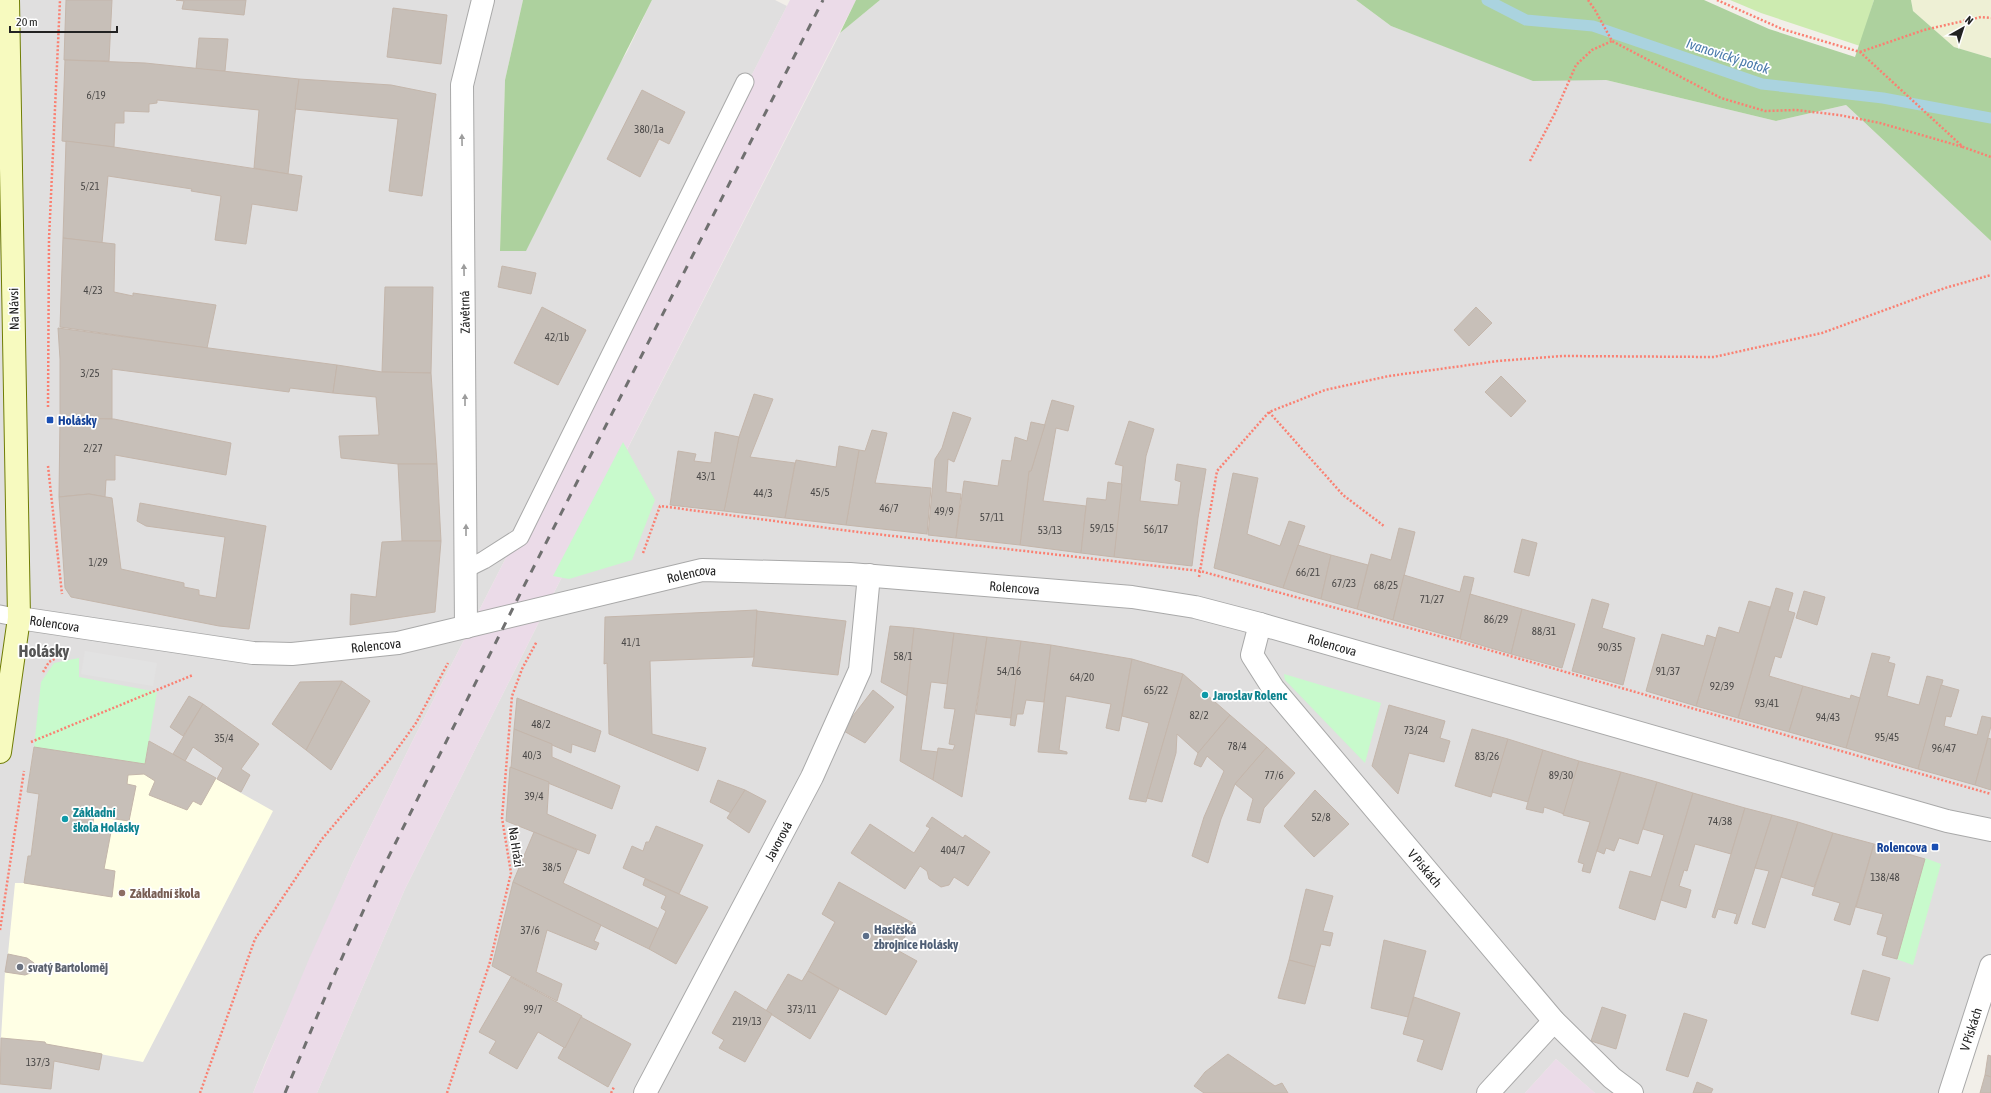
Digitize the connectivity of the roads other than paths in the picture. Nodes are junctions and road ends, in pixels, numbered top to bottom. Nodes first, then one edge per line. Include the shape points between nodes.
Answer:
1 (8, 0) edge
2 (483, 0) edge
3 (745, 82) dead end
4 (466, 569) junction
5 (868, 575) junction
6 (10, 616) edge
7 (1260, 624) junction
8 (466, 627) junction
9 (0, 752) edge
10 (1991, 830) edge
11 (1991, 966) edge
12 (1554, 1021) junction
13 (644, 1093) edge
14 (1488, 1093) edge
15 (1632, 1093) edge
16 (1950, 1093) edge

1 - 6 street, Na Návsi
4 -> 2 street, Závětrná via 462,85
3 - 4 lane via 520,537
4 - 8 street, Závětrná
5 - 7 street, Rolencova via 1132,598 1195,607
5 - 8 street, Rolencova via 702,570
5 - 13 street, Javorová via 860,670 812,777
6 - 8 street, Rolencova via 253,653 292,654 398,643
6 - 9 street, Na Návsi
7 - 10 street, Rolencova via 1939,818
7 - 12 street, V Pískách via 1252,655 1273,688
11 - 16 street, V Pískách
12 - 14 street
12 - 15 street, V Pískách via 1612,1078

